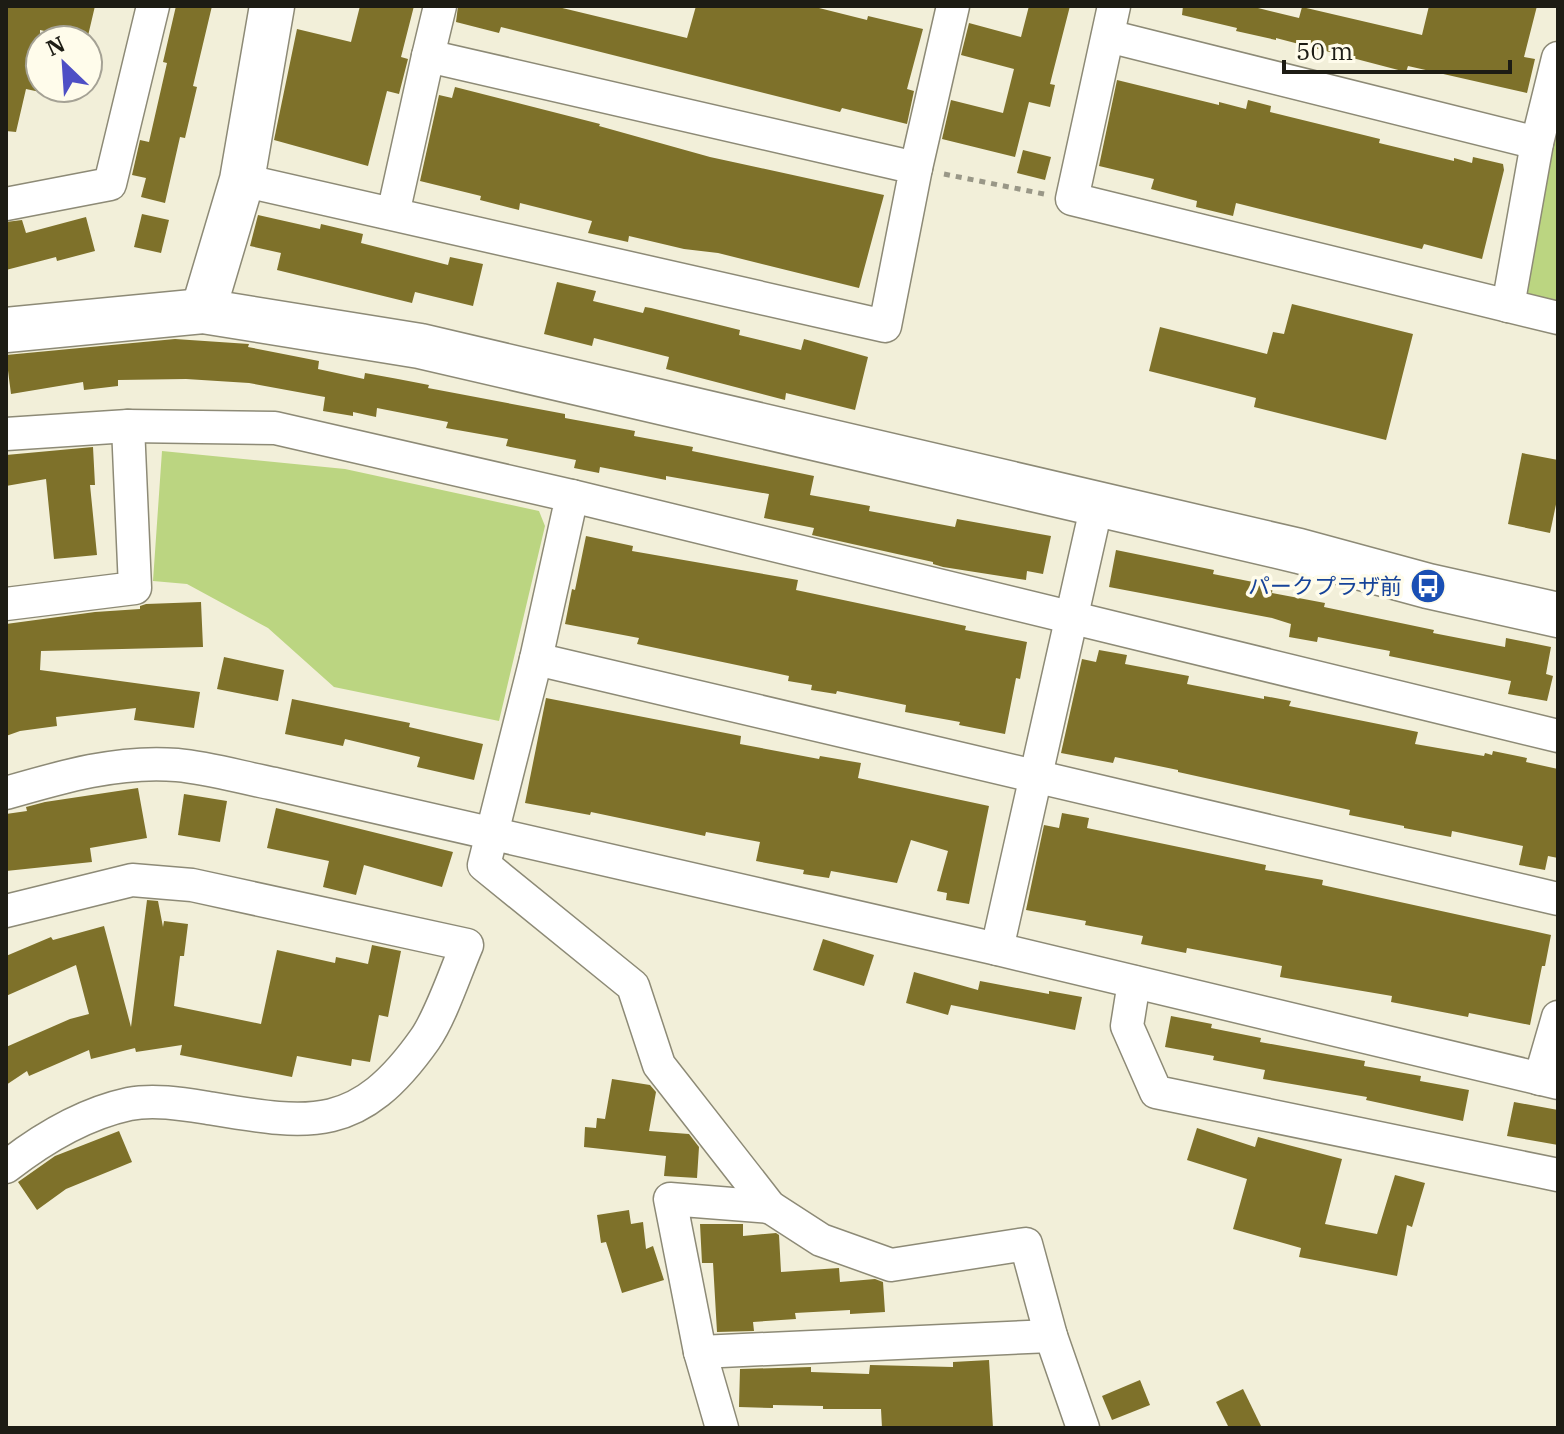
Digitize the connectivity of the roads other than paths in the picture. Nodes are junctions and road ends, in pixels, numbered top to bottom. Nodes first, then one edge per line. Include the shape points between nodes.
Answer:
1 (153, 6) edge
2 (272, 6) edge
3 (440, 6) edge
4 (953, 6) edge
5 (1111, 21) edge
6 (428, 56) junction
7 (1558, 58) edge
8 (1537, 143) junction
9 (916, 168) junction
10 (242, 180) junction
11 (6, 204) edge
12 (393, 214) junction
13 (1508, 306) junction
14 (203, 311) junction
15 (1558, 318) edge
16 (6, 330) edge
17 (128, 426) junction
18 (6, 434) edge
19 (572, 496) junction
20 (1097, 504) junction
21 (6, 604) edge
22 (1558, 615) edge
23 (1073, 618) junction
24 (536, 659) junction
25 (1558, 736) edge
26 (1036, 779) junction
27 (6, 793) edge
28 (491, 834) junction
29 (1558, 899) edge
30 (7, 910) edge
31 (997, 949) junction
32 (1134, 982) junction
33 (1558, 1017) edge
34 (1549, 1081) edge
35 (6, 1167) edge
36 (1558, 1175) edge
37 (770, 1207) junction
38 (1051, 1336) junction
39 (700, 1352) junction
40 (722, 1428) edge
41 (1083, 1428) edge

1 - 11 street via 110,184
2 - 10 street
3 - 6 street
4 - 9 street
5 - 8 street
5 - 13 street via 1072,199
6 - 9 street
6 - 12 street
7 - 8 street
8 - 13 street
9 - 12 street via 885,326
10 - 12 street
10 - 14 street
13 - 15 street
14 - 16 street
14 - 20 street via 420,346
17 - 18 street
17 - 19 street via 275,428
17 - 21 street via 135,588
19 - 23 street
19 - 24 street
20 - 22 street
20 - 23 street
23 - 25 street
23 - 26 street
24 - 26 street
24 - 28 street
26 - 29 street
26 - 31 street
27 - 28 street via 67,775 177,765
28 - 31 street
28 - 37 street via 484,865 633,986 659,1065
30 - 35 street via 132,880 192,885 467,945 427,1036 396,1075 358,1105 313,1120 179,1104 131,1104 43,1138
31 - 32 street
32 - 34 street
32 - 36 street via 1127,1026 1156,1092
33 - 34 street
37 - 38 street via 821,1240 891,1265 1026,1244
37 - 39 street via 670,1199
38 - 39 street
38 - 41 street
39 - 40 street

